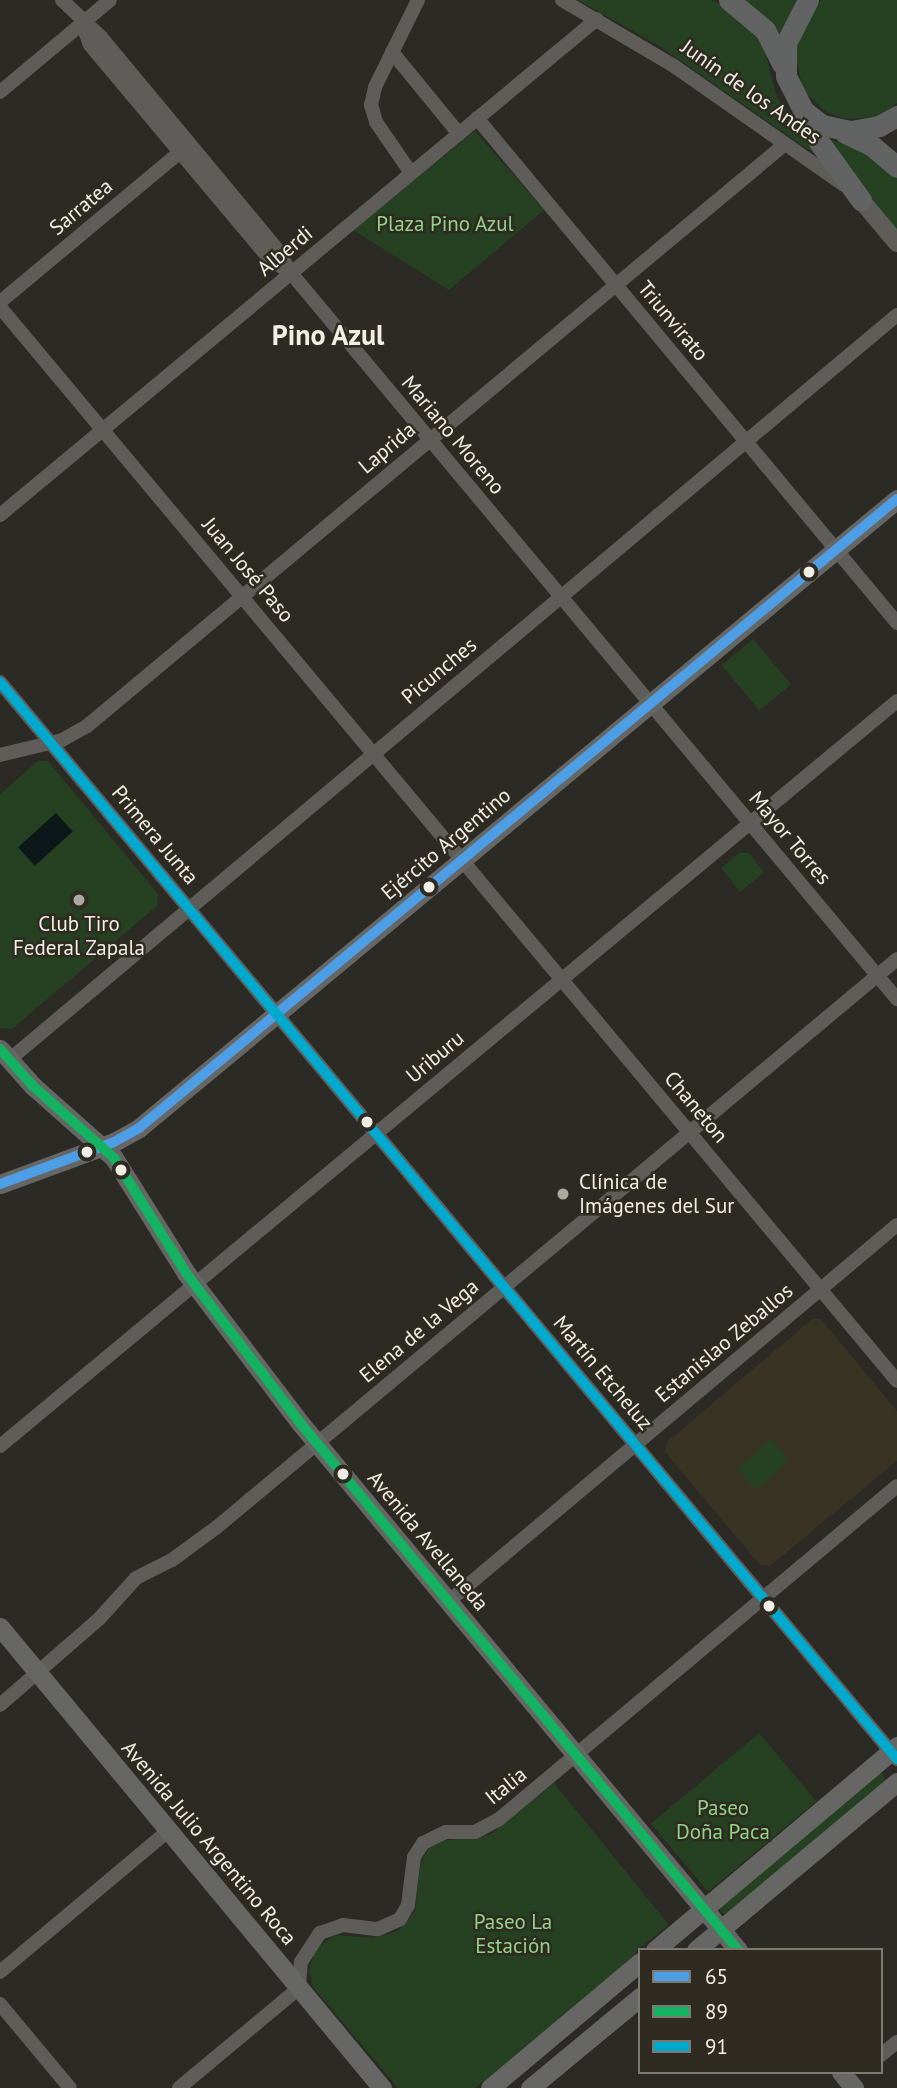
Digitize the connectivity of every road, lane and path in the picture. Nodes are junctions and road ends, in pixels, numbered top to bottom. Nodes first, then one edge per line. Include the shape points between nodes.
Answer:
1 (62, 0) edge
2 (110, 0) edge
3 (418, 0) edge
4 (562, 0) edge
5 (729, 0) edge
6 (808, 0) edge
7 (597, 19) junction
8 (82, 23) junction
9 (392, 52) junction
10 (786, 76) junction
11 (0, 92) edge
12 (802, 110) junction
13 (897, 116) edge
14 (477, 118) junction
15 (836, 130) junction
16 (459, 134) junction
17 (785, 144) junction
18 (184, 148) junction
19 (897, 167) edge
20 (411, 173) junction
21 (861, 200) junction
22 (897, 243) edge
23 (291, 273) junction
24 (616, 285) junction
25 (0, 305) edge
26 (897, 315) edge
27 (103, 429) junction
28 (430, 440) junction
29 (746, 441) junction
30 (897, 499) edge
31 (0, 515) edge
32 (836, 550) junction
33 (242, 596) junction
34 (561, 596) junction
35 (897, 623) edge
36 (0, 682) edge
37 (897, 701) edge
38 (651, 704) junction
39 (51, 743) junction
40 (374, 753) junction
41 (0, 755) edge
42 (750, 822) junction
43 (463, 860) junction
44 (189, 908) junction
45 (897, 959) edge
46 (877, 975) junction
47 (562, 979) junction
48 (897, 999) edge
49 (277, 1014) junction
50 (5, 1054) edge
51 (690, 1132) junction
52 (376, 1133) junction
53 (104, 1145) junction
54 (0, 1184) edge
55 (897, 1225) edge
56 (194, 1284) junction
57 (504, 1287) junction
58 (821, 1289) junction
59 (897, 1381) edge
60 (318, 1443) junction
61 (635, 1445) junction
62 (0, 1446) edge
63 (897, 1486) edge
64 (763, 1598) junction
65 (449, 1601) junction
66 (0, 1627) edge
67 (38, 1672) junction
68 (0, 1705) edge
69 (895, 1752) edge
70 (576, 1755) junction
71 (897, 1782) edge
72 (169, 1830) junction
73 (704, 1909) junction
74 (721, 1930) junction
75 (657, 1948) edge
76 (698, 1948) edge
77 (736, 1948) edge
78 (638, 1964) edge
79 (0, 1972) edge
80 (299, 1988) junction
81 (638, 1999) edge
82 (0, 2004) edge
83 (897, 2042) edge
84 (883, 2053) edge
85 (70, 2088) edge
86 (179, 2088) edge
87 (382, 2088) edge
88 (491, 2088) edge
89 (530, 2088) edge

1 - 8 street
2 - 8 street
3 - 9 street
4 - 7 street, Junín de los Andes
5 - 10 main road via 765,30
6 - 10 main road via 786,43
7 - 14 street, Alberdi
7 - 17 street, Junín de los Andes
8 - 11 street
8 - 18 street, Mariano Moreno via 90,45
9 - 16 street
9 - 20 street via 371,105 376,122
10 - 12 main road
12 - 15 main road
12 - 21 main road
13 - 15 main road via 866,130
14 - 16 street, Alberdi
14 - 24 street, Triunvirato
15 - 19 main road via 871,145
16 - 20 street, Alberdi
17 - 21 street, Junín de los Andes
17 - 24 street, Laprida
18 - 23 street, Mariano Moreno via 268,257
18 - 25 street, Sarratea
20 - 23 street, Alberdi
21 - 22 street, Junín de los Andes
23 - 27 street, Alberdi
23 - 28 street, Mariano Moreno
24 - 28 street, Laprida
24 - 29 street, Triunvirato
25 - 27 street, Juan José Paso
26 - 29 street, Picunches
27 - 31 street, Alberdi
27 - 33 street, Juan José Paso
28 - 33 street, Laprida
28 - 34 street, Mariano Moreno
29 - 32 street, Triunvirato
29 - 34 street, Picunches
30 - 32 main road, Ejército Argentino
32 - 35 street, Triunvirato
32 - 38 main road, Ejército Argentino
33 - 39 street, Laprida via 87,726
33 - 40 street, Juan José Paso
34 - 38 street, Mariano Moreno
34 - 40 street, Picunches
36 - 39 street, Primera Junta
37 - 42 street, Uriburu
38 - 42 street, Mayor Torres
38 - 43 main road, Ejército Argentino
39 - 41 street, Laprida
39 - 44 street, Primera Junta
40 - 43 street, Juan José Paso
40 - 44 street, Picunches
42 - 46 street, Mayor Torres
42 - 47 street, Uriburu
43 - 47 street, Chaneton
43 - 49 main road, Ejército Argentino
44 - 49 street, Primera Junta
44 - 50 street, Picunches
45 - 46 street, Elena de la Vega
46 - 48 street, Mayor Torres
46 - 51 street, Elena de la Vega
47 - 51 street, Chaneton
47 - 52 street, Uriburu
49 - 52 street, Martín Etcheluz
49 - 53 main road, Ejército Argentino via 139,1128
50 - 53 main road, Avenida Avellaneda
51 - 57 street, Elena de la Vega
51 - 58 street, Chaneton
52 - 56 street, Uriburu
52 - 57 street, Martín Etcheluz
53 - 54 main road, Ejército Argentino
53 - 56 main road, Avenida Avellaneda
55 - 58 street, Estanislao Zeballos
56 - 60 main road, Avenida Avellaneda
56 - 62 street, Uriburu
57 - 60 street, Elena de la Vega
57 - 61 street, Martín Etcheluz
58 - 59 street, Chaneton
58 - 61 street, Estanislao Zeballos
60 - 65 main road, Avenida Avellaneda
60 - 67 street, Elena de la Vega via 200,1541 136,1578 99,1619
61 - 64 street, Martín Etcheluz
61 - 65 street, Estanislao Zeballos
63 - 64 street, Italia
64 - 69 street, Martín Etcheluz
64 - 70 street, Italia
65 - 70 main road, Avenida Avellaneda
66 - 67 main road, Avenida Julio Argentino Roca
67 - 68 street, Elena de la Vega
67 - 72 main road, Avenida Julio Argentino Roca
69 - 73 main road
70 - 73 main road, Avenida Avellaneda
70 - 80 street, Italia via 489,1826 469,1833 437,1834 423,1843 414,1857 403,1915 383,1928 344,1925 320,1933 301,1962
71 - 74 main road
72 - 79 street
72 - 80 main road, Avenida Julio Argentino Roca
73 - 74 main road, Avenida Avellaneda
73 - 75 main road
74 - 76 main road
74 - 77 main road, Avenida Avellaneda
78 - 88 main road
80 - 86 street
80 - 87 main road, Avenida Julio Argentino Roca
81 - 89 main road
82 - 85 street
83 - 84 street

